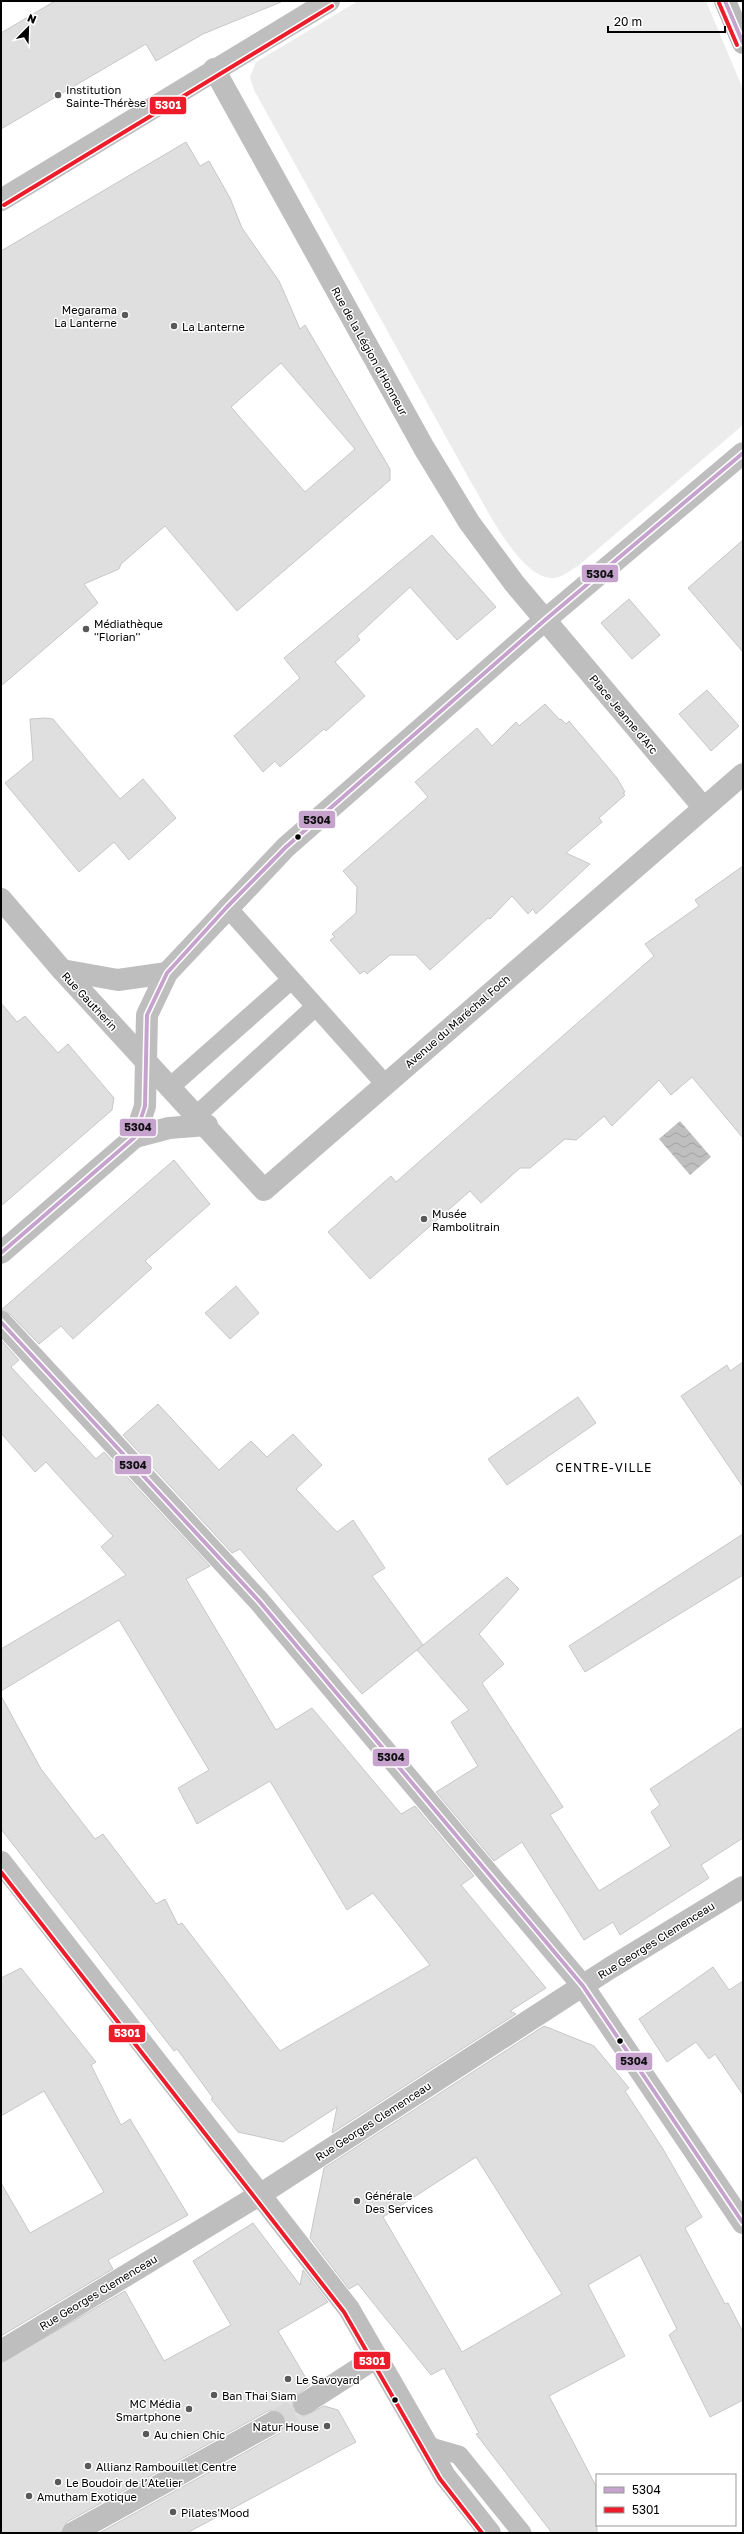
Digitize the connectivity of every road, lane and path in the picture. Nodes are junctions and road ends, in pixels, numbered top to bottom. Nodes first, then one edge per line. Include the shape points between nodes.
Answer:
1 (329, 1) edge
2 (726, 1) edge
3 (743, 43) edge
4 (214, 69) junction
5 (1, 200) edge
6 (743, 453) edge
7 (545, 620) junction
8 (743, 774) edge
9 (703, 807) junction
10 (1, 900) edge
11 (227, 907) junction
12 (62, 970) junction
13 (167, 973) junction
14 (291, 980) junction
15 (315, 1007) junction
16 (146, 1061) junction
17 (385, 1084) junction
18 (176, 1093) junction
19 (202, 1120) junction
20 (134, 1137) junction
21 (1, 1253) edge
22 (1, 1322) edge
23 (1, 1862) edge
24 (743, 1887) edge
25 (583, 1986) junction
26 (261, 2194) junction
27 (743, 2223) edge
28 (1, 2351) edge
29 (377, 2357) junction
30 (304, 2404) tunnel mouth
31 (274, 2422) tunnel mouth
32 (428, 2446) junction
33 (73, 2533) edge
34 (490, 2533) edge
35 (522, 2533) edge

1 - 4 street
2 - 3 main road
4 - 5 street
4 - 7 street, Rue de la Légion d'Honneur via 424,448 469,522
6 - 7 street
7 - 9 street, Place Jeanne d'Arc
7 - 11 street via 280,852
8 - 9 street, Avenue du Maréchal Foch
9 - 17 street, Avenue du Maréchal Foch
10 - 12 street, Rue Gautherin
11 - 13 street
11 - 14 lane
12 - 13 street via 118,980
12 - 16 street, Rue Gautherin
13 - 16 street via 147,1015
14 - 15 lane
14 - 18 lane
15 - 17 lane
15 - 19 lane
16 - 18 street, Rue Gautherin
16 - 20 street via 145,1106
17 - 19 street, Avenue du Maréchal Foch via 264,1190
18 - 19 street, Avenue du Maréchal Foch
19 - 20 street
20 - 21 street
22 - 25 street via 259,1601
23 - 26 street
24 - 25 street, Rue Georges Clemenceau
25 - 26 street, Rue Georges Clemenceau
25 - 27 street
26 - 28 street, Rue Georges Clemenceau
26 - 29 street via 349,2309
29 - 30 street
29 - 32 street
31 - 33 street
32 - 34 street via 445,2476
32 - 35 lane via 459,2455

